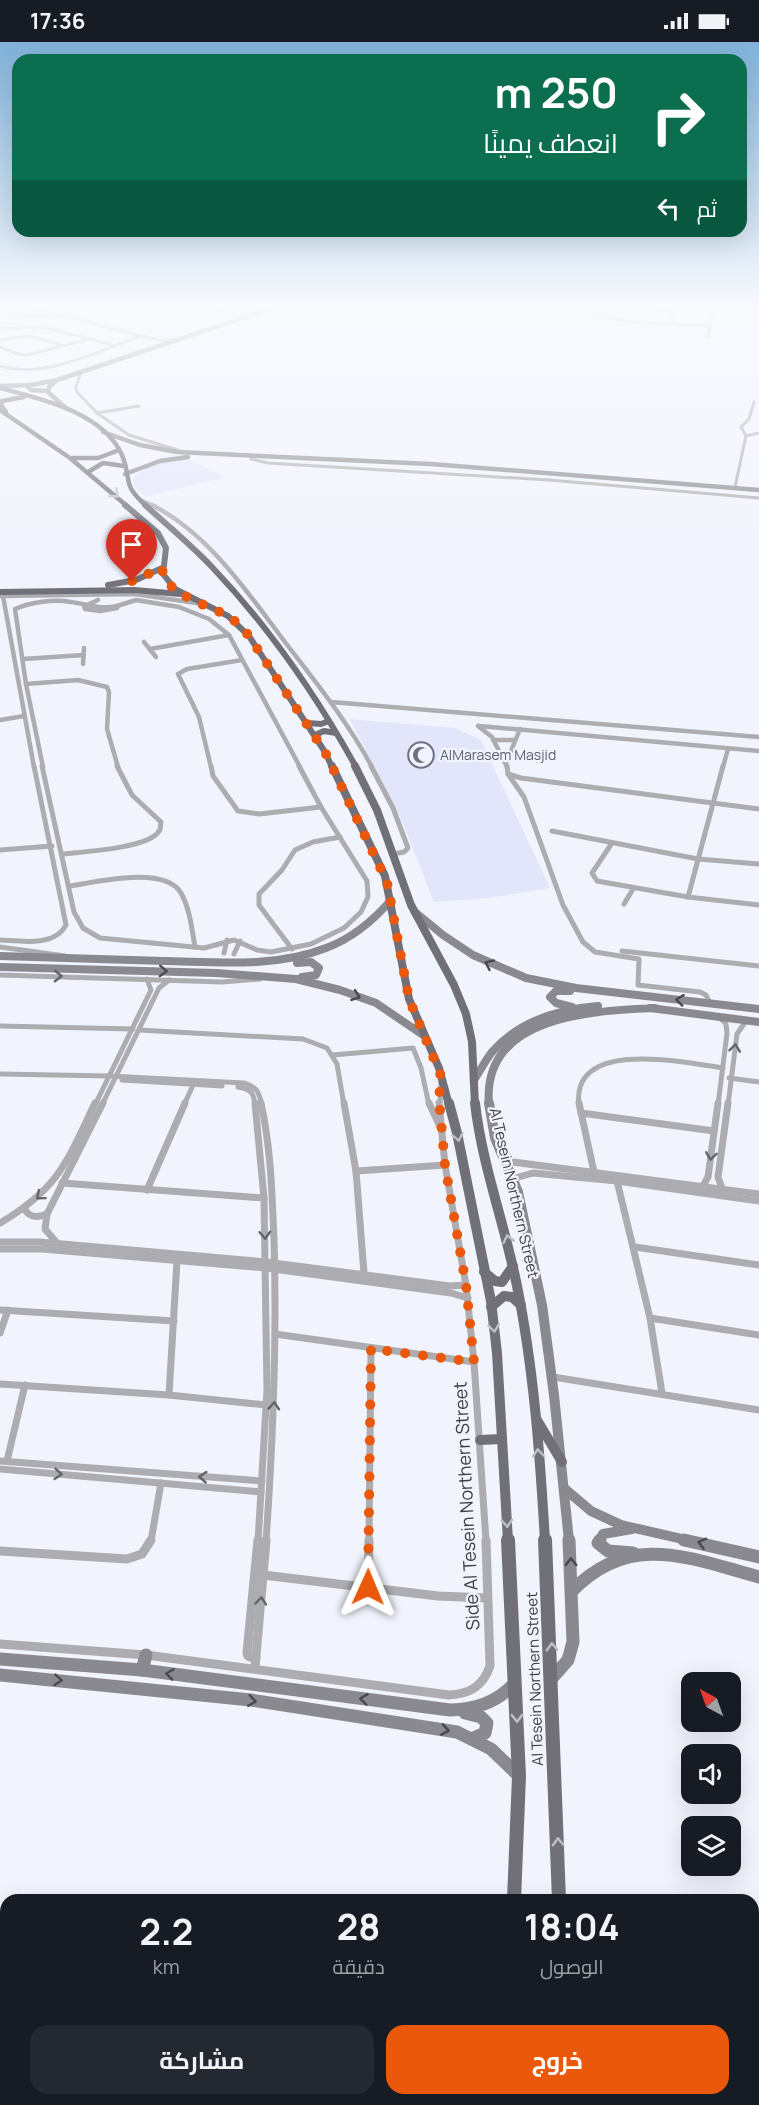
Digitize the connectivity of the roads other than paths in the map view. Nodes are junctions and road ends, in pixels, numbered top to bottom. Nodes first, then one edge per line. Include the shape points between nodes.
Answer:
1 (3, 400) edge
2 (42, 400) edge
3 (56, 400) edge
4 (84, 400) edge
5 (753, 402) dead end
6 (139, 406) dead end
7 (67, 409) junction
8 (3, 411) edge
9 (97, 413) junction
10 (103, 432) junction
11 (759, 433) edge
12 (746, 436) junction
13 (119, 450) junction
14 (184, 452) junction
15 (70, 458) junction
16 (167, 459) junction
17 (125, 470) junction
18 (88, 472) junction
19 (736, 486) junction
20 (759, 492) edge
21 (137, 498) junction
22 (162, 568) junction
23 (127, 586) junction
24 (0, 587) edge
25 (26, 594) junction
26 (1, 595) edge
27 (184, 595) junction
28 (98, 598) junction
29 (106, 598) junction
30 (203, 604) junction
31 (84, 606) junction
32 (117, 606) junction
33 (0, 622) edge
34 (8, 622) junction
35 (229, 635) junction
36 (144, 642) dead end
37 (84, 648) dead end
38 (150, 649) junction
39 (84, 655) junction
40 (156, 657) dead end
41 (23, 659) junction
42 (242, 660) junction
43 (83, 664) dead end
44 (26, 684) junction
45 (331, 702) junction
46 (24, 716) junction
47 (0, 720) edge
48 (329, 721) junction
49 (307, 723) junction
50 (520, 729) junction
51 (336, 733) junction
52 (315, 735) junction
53 (759, 737) edge
54 (493, 740) junction
55 (516, 740) junction
56 (728, 749) junction
57 (759, 751) edge
58 (506, 763) junction
59 (508, 774) junction
60 (713, 805) junction
61 (321, 807) junction
62 (759, 809) edge
63 (552, 831) dead end
64 (340, 837) junction
65 (612, 843) junction
66 (52, 846) junction
67 (0, 850) edge
68 (63, 854) junction
69 (393, 854) junction
70 (698, 859) junction
71 (759, 864) edge
72 (70, 886) junction
73 (633, 889) junction
74 (688, 897) junction
75 (391, 900) junction
76 (624, 904) dead end
77 (759, 905) edge
78 (415, 912) junction
79 (0, 940) edge
80 (227, 940) junction
81 (240, 941) junction
82 (0, 947) edge
83 (195, 947) junction
84 (292, 949) junction
85 (599, 949) dead end
86 (0, 954) edge
87 (77, 958) junction
88 (228, 958) junction
89 (263, 962) junction
90 (759, 966) edge
91 (0, 967) edge
92 (39, 972) junction
93 (0, 975) edge
94 (271, 976) junction
95 (284, 978) junction
96 (147, 979) junction
97 (169, 980) junction
98 (618, 993) junction
99 (710, 1004) junction
100 (574, 1008) junction
101 (655, 1008) junction
102 (759, 1009) edge
103 (719, 1017) junction
104 (746, 1021) junction
105 (759, 1022) edge
106 (0, 1026) edge
107 (136, 1029) junction
108 (423, 1035) junction
109 (333, 1055) junction
110 (723, 1068) junction
111 (0, 1076) edge
112 (441, 1076) junction
113 (722, 1077) junction
114 (113, 1078) junction
115 (732, 1078) junction
116 (474, 1080) junction
117 (759, 1082) edge
118 (193, 1085) junction
119 (581, 1113) junction
120 (442, 1131) junction
121 (714, 1131) junction
122 (505, 1161) junction
123 (445, 1165) junction
124 (356, 1171) junction
125 (594, 1172) junction
126 (514, 1178) junction
127 (617, 1180) junction
128 (62, 1183) junction
129 (703, 1185) junction
130 (722, 1188) junction
131 (147, 1190) junction
132 (759, 1194) edge
133 (264, 1198) junction
134 (759, 1201) edge
135 (24, 1208) junction
136 (47, 1214) junction
137 (0, 1223) edge
138 (0, 1242) edge
139 (58, 1244) junction
140 (635, 1247) junction
141 (0, 1250) edge
142 (177, 1261) junction
143 (266, 1265) junction
144 (759, 1265) edge
145 (275, 1266) junction
146 (513, 1266) junction
147 (484, 1272) junction
148 (364, 1273) junction
149 (466, 1285) junction
150 (468, 1298) junction
151 (521, 1305) junction
152 (491, 1307) junction
153 (4, 1310) edge
154 (650, 1318) junction
155 (174, 1321) junction
156 (0, 1333) edge
157 (275, 1334) junction
158 (759, 1335) edge
159 (371, 1349) junction
160 (474, 1362) junction
161 (553, 1377) junction
162 (0, 1384) edge
163 (25, 1385) junction
164 (662, 1393) junction
165 (169, 1395) junction
166 (266, 1405) junction
167 (759, 1410) edge
168 (536, 1419) junction
169 (502, 1439) junction
170 (480, 1440) junction
171 (268, 1442) junction
172 (4, 1461) edge
173 (562, 1462) junction
174 (0, 1469) edge
175 (262, 1481) junction
176 (161, 1483) junction
177 (564, 1488) junction
178 (261, 1492) junction
179 (633, 1528) junction
180 (0, 1551) edge
181 (637, 1555) junction
182 (759, 1557) edge
183 (263, 1575) junction
184 (759, 1577) edge
185 (368, 1587) junction
186 (572, 1591) junction
187 (487, 1598) junction
188 (0, 1644) edge
189 (146, 1655) junction
190 (0, 1659) edge
191 (256, 1663) junction
192 (142, 1670) junction
193 (0, 1675) edge
194 (553, 1677) junction
195 (516, 1681) junction
196 (450, 1710) junction
197 (474, 1738) junction
198 (519, 1776) junction
199 (514, 1894) edge
200 (560, 1894) edge

1 - 8 main road via 0,404 6,410
2 - 7 main road, Al Tesein Northern Street
3 - 7 street
4 - 9 street
5 - 12 street via 750,419 742,426
6 - 9 street
7 - 10 main road, Al Tesein Northern Street
8 - 15 main road
9 - 14 street via 129,435
10 - 13 main road, Al Tesein Northern Street
10 - 14 street via 146,447
11 - 12 street
12 - 19 street
13 - 15 main road via 95,459
13 - 17 main road, Al Tesein Northern Street
14 - 16 street via 150,456
14 - 19 street via 450,462
15 - 18 main road
16 - 17 street
16 - 20 street via 252,459
17 - 18 main road via 103,463
17 - 21 main road, Al Tesein Northern Street via 129,489
18 -> 22 main road via 160,536 166,548
19 - 20 street
21 - 45 street via 167,513 201,543 259,607
21 - 48 main road, Al Tesein Northern Street via 228,584
22 - 23 main road
22 - 27 main road, Al Tesein Northern Street via 168,582
23 - 24 main road
23 - 25 main road
23 - 27 main road
25 - 26 main road
25 - 28 street
26 - 34 street
27 - 30 main road, Al Tesein Northern Street
28 - 29 street
28 - 31 street
29 - 30 street via 147,595
29 - 32 street via 108,604
30 - 49 main road, Al Tesein Northern Street via 228,616 243,629
31 - 32 street via 100,611
31 - 41 street via 64,602 17,607 14,610
32 - 35 street via 136,600 179,607 209,619
33 - 34 street
34 - 46 street
35 - 38 street
35 - 42 street
36 - 38 street
37 - 39 street
38 - 40 street
39 - 41 street
39 - 43 street
41 - 44 street
42 - 61 street
42 - 61 street via 178,674 199,717 213,776 238,811 259,814
44 - 68 street
44 - 68 street via 84,680 107,687 107,729 117,766 132,795 161,822 159,832 143,842
45 - 53 street
45 - 69 street via 348,725 398,822 401,840 408,849
46 - 47 street
46 - 66 street
48 - 49 main road
48 - 51 main road, Al Tesein Northern Street
49 - 52 main road, Al Tesein Northern Street
50 - 54 street via 478,726
50 - 55 street
50 - 56 street
51 - 52 main road via 324,731
51 - 69 main road, Al Tesein Northern Street via 378,811
52 - 75 main road, Al Tesein Northern Street via 382,868
54 - 55 street
54 - 58 street
55 - 58 street
56 - 57 street
56 - 60 street
58 - 59 street
59 - 60 street
59 - 99 street via 524,797 563,905 587,947 595,952 639,959 638,985 700,992
60 - 62 street
60 - 70 street
61 - 64 street
63 - 65 street
64 - 84 street via 367,880 368,897 361,912 344,928 328,938
64 - 84 street via 295,850 259,894 259,905
65 - 70 street
65 - 73 street via 592,876 602,883
66 - 67 street
66 - 79 street via 66,928 49,939
68 - 72 street
69 - 78 main road, Al Tesein Northern Street
70 - 71 street
70 - 74 street
72 - 83 street via 77,921 90,933 115,940
72 - 83 street via 147,877 169,882 182,895
73 - 74 street
73 - 76 street
74 - 77 street
75 - 89 street via 372,921 343,942 304,957
75 - 108 main road, Al Tesein Northern Street via 404,981
98 -> 78 street via 544,982 501,969 450,942
78 - 116 main road, Al Tesein Northern Street via 447,968 464,1009 472,1044
80 - 81 street
80 - 83 street
80 - 88 street
81 - 84 street via 263,951
81 - 88 street
82 - 87 street
85 - 90 street
86 - 87 street
87 - 88 street
88 - 89 street
89 - 95 street via 308,962 319,968 310,977
91 - 92 main road
92 - 93 street
92 -> 94 main road
92 -> 96 street
94 - 95 main road
94 - 97 street via 222,982
95 -> 108 main road via 369,1000
96 - 97 street
96 - 107 street via 151,990
97 - 107 street via 159,988
99 -> 98 street
98 - 100 street via 559,991 550,996 554,1002
99 - 102 street
100 - 101 street
100 - 116 street via 538,1019 510,1036 489,1056
101 - 103 street
101 - 122 street via 567,1016 538,1026 507,1048 491,1071 488,1092 494,1129
103 - 104 street
103 - 110 street via 728,1028
104 - 105 street
115 -> 104 street via 737,1034
106 - 107 street
107 - 109 street via 303,1039 316,1042
107 - 114 street
108 - 112 main road, Al Tesein Northern Street
109 - 120 street via 413,1048 433,1116
109 - 124 street
110 - 113 street
110 - 119 street via 640,1058 607,1063 587,1074 580,1084
111 - 114 street
112 - 120 street, Side Al Tesein Northern Street
112 -> 147 main road, Al Tesein Northern Street via 458,1133
113 - 115 street
113 - 121 street
114 - 118 street
114 - 128 street
114 -> 135 street via 57,1178
114 - 145 street via 244,1083 258,1089 270,1176
115 - 117 street
115 - 130 street via 718,1178
146 -> 116 main road, Al Tesein Northern Street via 479,1128
118 - 131 street
118 - 133 street via 244,1087 254,1094
119 - 121 street
119 - 125 street
120 - 123 street, Side Al Tesein Northern Street
121 -> 129 street via 708,1177
122 - 125 street
122 - 126 street
123 - 124 street
123 - 149 street, Side Al Tesein Northern Street
124 - 148 street
125 - 129 street
126 - 127 street via 533,1173
126 - 161 street via 537,1276
127 - 134 street
127 - 140 street
128 - 131 street
128 - 136 street
129 - 130 street
130 - 132 street
131 - 133 street
133 -> 143 street
135 - 136 street via 30,1216
135 - 137 street
136 - 139 street via 45,1229
138 - 139 street
139 - 143 street
140 - 144 street
140 - 154 street
141 - 142 street via 42,1249
142 - 143 street
142 - 155 street
143 - 145 street
143 - 166 street
145 - 148 street
145 - 150 street
145 - 157 street
146 - 147 main road via 502,1282
146 - 151 main road, Al Tesein Northern Street
147 - 152 main road, Al Tesein Northern Street
148 - 149 street
149 - 150 street, Side Al Tesein Northern Street
150 - 160 street, Side Al Tesein Northern Street
151 - 152 main road via 504,1296
151 - 168 main road, Al Tesein Northern Street
152 -> 169 main road, Al Tesein Northern Street
153 - 155 street
153 - 156 street
154 - 158 street
154 - 164 street
155 - 165 street
157 - 159 street
171 -> 157 street
159 - 160 street
159 - 185 street
160 - 170 street, Side Al Tesein Northern Street
161 - 164 street
161 - 173 street
162 - 163 street
163 - 165 street
163 - 172 street
164 - 167 street
165 - 166 street
166 - 171 street
168 - 173 main road
194 -> 168 main road, Al Tesein Northern Street via 551,1598
169 - 170 main road
169 -> 195 main road, Al Tesein Northern Street
170 - 187 street, Side Al Tesein Northern Street
171 - 175 street
171 - 183 street
175 -> 172 street
173 - 177 street
174 -> 176 street
175 - 178 street
176 - 178 street
176 - 180 street via 151,1541 136,1557
177 - 179 street via 591,1511
186 -> 177 street
178 - 191 street via 247,1653
179 - 181 street via 605,1532 598,1543 608,1551
182 -> 179 street
181 - 184 street via 668,1557
181 - 186 street via 603,1565
183 - 185 street
191 -> 183 street
185 - 187 street
186 - 194 street via 571,1655
187 - 191 street, Side Al Tesein Northern Street via 490,1666 477,1688 468,1692 449,1695
188 - 189 street
189 - 191 street
189 - 192 street
190 - 192 street
196 -> 192 street
193 -> 197 street via 251,1700 446,1730
200 -> 194 main road, Al Tesein Northern Street
195 - 196 street via 501,1698 482,1708
195 -> 198 main road, Al Tesein Northern Street
196 - 197 street via 485,1719 487,1730
197 - 198 street via 505,1760
198 - 199 main road, Al Tesein Northern Street

